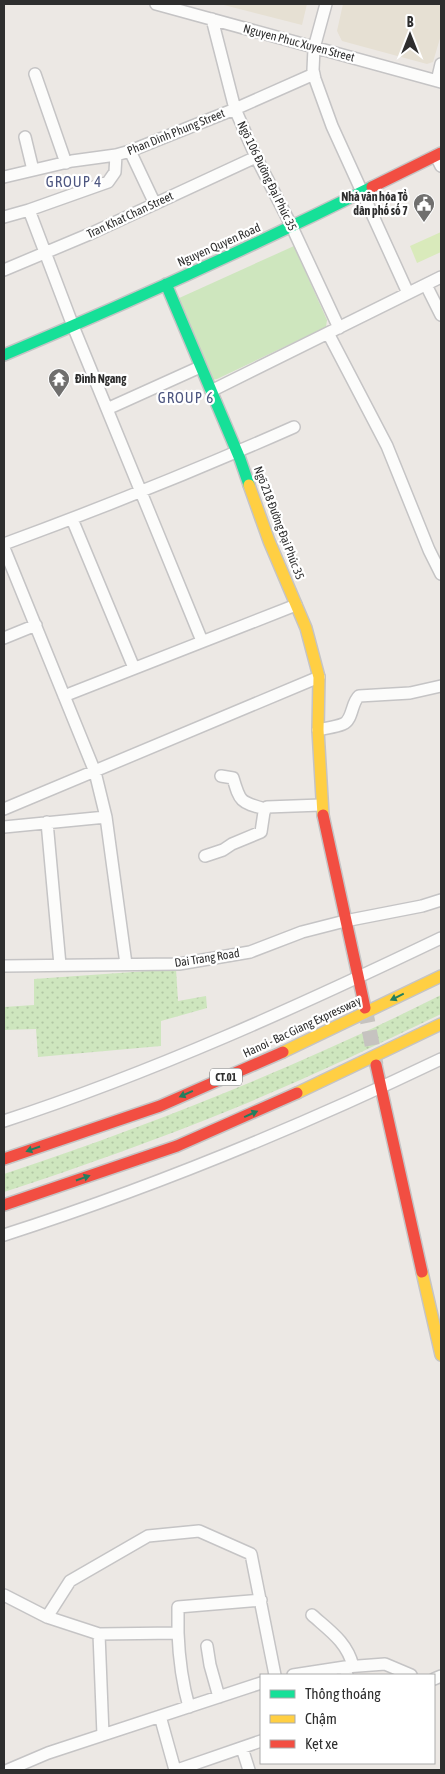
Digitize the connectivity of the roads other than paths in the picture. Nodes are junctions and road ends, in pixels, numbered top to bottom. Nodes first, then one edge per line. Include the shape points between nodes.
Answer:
1 (156, 4) edge
2 (326, 4) edge
3 (212, 19) junction
4 (314, 48) junction
5 (441, 64) edge
6 (35, 74) dead end
7 (314, 74) junction
8 (439, 81) edge
9 (235, 109) junction
10 (25, 137) dead end
11 (130, 151) junction
12 (116, 156) junction
13 (256, 157) junction
14 (440, 158) edge
15 (66, 163) junction
16 (33, 170) junction
17 (4, 177) edge
18 (363, 192) junction
19 (155, 204) junction
20 (29, 210) junction
21 (4, 217) edge
22 (292, 227) junction
23 (46, 252) junction
24 (4, 270) edge
25 (441, 277) edge
26 (166, 284) junction
27 (426, 284) junction
28 (408, 293) junction
29 (441, 315) edge
30 (73, 326) junction
31 (334, 330) junction
32 (4, 355) edge
33 (200, 367) junction
34 (211, 391) junction
35 (107, 409) junction
36 (294, 428) dead end
37 (236, 453) junction
38 (141, 490) junction
39 (72, 519) junction
40 (4, 546) edge
41 (441, 574) edge
42 (296, 605) junction
43 (36, 625) junction
44 (4, 638) edge
45 (202, 641) junction
46 (134, 668) junction
47 (319, 677) junction
48 (441, 686) edge
49 (64, 696) junction
50 (318, 730) junction
51 (95, 772) junction
52 (221, 776) dead end
53 (321, 805) junction
54 (4, 809) edge
55 (264, 809) junction
56 (106, 817) junction
57 (47, 822) junction
58 (4, 827) edge
59 (205, 856) dead end
60 (441, 900) edge
61 (345, 921) junction
62 (441, 938) edge
63 (60, 964) junction
64 (126, 964) junction
65 (4, 966) edge
66 (441, 976) edge
67 (358, 978) junction
68 (365, 1008) tunnel mouth
69 (441, 1024) edge
70 (441, 1060) edge
71 (376, 1065) tunnel mouth
72 (382, 1088) junction
73 (4, 1121) edge
74 (4, 1159) edge
75 (4, 1205) edge
76 (4, 1235) edge
77 (441, 1355) edge
78 (4, 1595) edge
79 (261, 1600) junction
80 (312, 1614) dead end
81 (47, 1616) junction
82 (178, 1633) junction
83 (99, 1634) junction
84 (206, 1646) dead end
85 (348, 1669) edge
86 (275, 1674) edge
87 (302, 1674) edge
88 (408, 1674) edge
89 (260, 1683) edge
90 (219, 1697) junction
91 (189, 1707) junction
92 (160, 1716) junction
93 (103, 1735) junction
94 (260, 1741) edge
95 (242, 1748) junction
96 (8, 1770) edge
97 (176, 1770) edge
98 (249, 1770) edge

1 - 3 street, Nguyen Phuc Xuyen Street
2 - 4 street
3 - 4 street, Nguyen Phuc Xuyen Street
3 - 9 street, Ngõ 106 Đường Đại Phúc 35
4 - 7 street
4 - 8 street, Nguyen Phuc Xuyen Street
5 - 8 street
6 - 15 street
7 - 9 street, Phan Dinh Phung Street
7 - 18 street via 332,126
9 - 11 street, Phan Dinh Phung Street
9 - 13 street, Ngõ 106 Đường Đại Phúc 35
10 - 16 street
11 - 12 street, Phan Dinh Phung Street
11 - 19 street
12 - 15 street, Phan Dinh Phung Street
12 - 20 street via 115,172 108,182
13 - 19 street, Tran Khat Chan Street
13 - 22 street, Ngõ 106 Đường Đại Phúc 35
14 - 18 main road, Nguyen Quyen Road
15 - 16 street, Phan Dinh Phung Street
16 - 17 street, Phan Dinh Phung Street
18 - 22 main road, Nguyen Quyen Road
18 - 28 street
19 - 23 street, Tran Khat Chan Street
20 - 21 street
20 - 23 street
22 - 26 main road, Nguyen Quyen Road
22 - 31 street, Ngõ 106 Đường Đại Phúc 35
23 - 24 street, Tran Khat Chan Street
23 - 30 street
25 - 27 street
26 - 30 main road, Nguyen Quyen Road
26 - 33 main road, Ngõ 218 Đường Đại Phúc 35
27 - 28 street
27 - 29 street
28 - 31 street
30 - 32 main road, Nguyen Quyen Road
30 - 35 street
31 - 34 street
31 - 41 street, Ngõ 106 Đường Đại Phúc 35
33 - 34 main road, Ngõ 218 Đường Đại Phúc 35
33 - 35 street
34 - 37 main road, Ngõ 218 Đường Đại Phúc 35
35 - 38 street
36 - 37 street
37 - 38 street
37 - 42 main road, Ngõ 218 Đường Đại Phúc 35
38 - 39 street
38 - 45 street
39 - 40 street
39 - 46 street
40 - 43 street
42 - 45 street
42 - 47 main road, Ngõ 218 Đường Đại Phúc 35 via 306,628
43 - 44 street
43 - 49 street
45 - 46 street
46 - 49 street
47 - 50 main road, Ngõ 218 Đường Đại Phúc 35
47 - 51 street
48 - 50 street via 410,693 360,696 344,724
49 - 51 street
50 - 53 main road, Ngõ 218 Đường Đại Phúc 35
51 - 54 street
51 - 56 street
52 - 55 street via 233,778 238,797
53 - 55 street via 269,806
53 - 61 main road, Ngõ 218 Đường Đại Phúc 35
55 - 59 street via 261,832
56 - 57 street
56 - 64 street
57 - 58 street
57 - 63 street
60 - 61 street, Dai Trang Road
61 - 64 street, Dai Trang Road via 302,932 250,952 179,964
61 - 67 main road, Ngõ 218 Đường Đại Phúc 35
62 - 67 street
63 - 64 street, Dai Trang Road
63 - 65 street, Dai Trang Road
66 -> 74 main road, Hanoi - Bac Giang Expressway / CT.01 via 160,1106
67 - 68 main road, Ngõ 218 Đường Đại Phúc 35
67 - 73 street via 164,1062
75 -> 69 main road via 177,1146 300,1092
70 - 72 street
71 - 72 main road
72 - 76 street via 174,1176
72 - 77 main road
78 - 81 street
79 - 81 street via 251,1554 199,1531 148,1536 70,1581
79 - 82 street via 178,1608
79 - 86 street
80 - 85 street via 346,1647 350,1654
81 - 83 street
82 - 83 street
82 - 91 street via 180,1670
83 - 93 street
84 - 90 street
85 - 87 street
85 - 88 street via 385,1664
89 - 90 street
90 - 91 street
91 - 92 street
92 - 93 street
92 - 97 street
93 - 96 street
94 - 95 street
95 - 97 street
95 - 98 street

